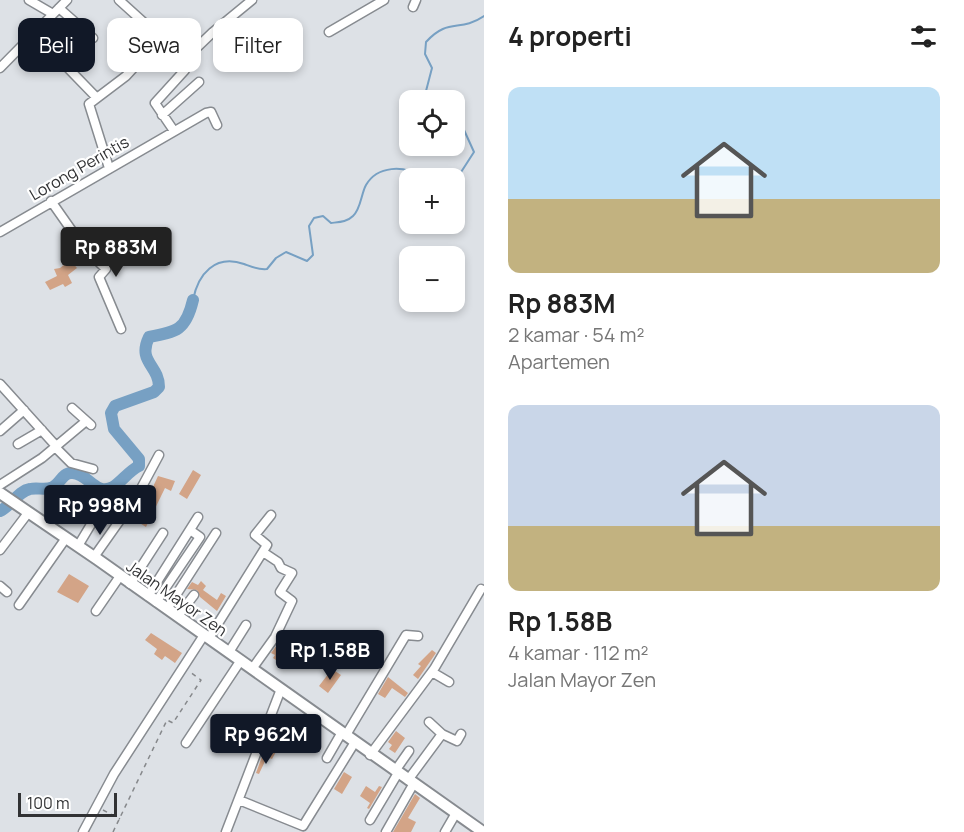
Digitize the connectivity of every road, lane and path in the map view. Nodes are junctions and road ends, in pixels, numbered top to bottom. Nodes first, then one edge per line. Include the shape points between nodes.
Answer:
1 (29, 0) edge
2 (67, 0) edge
3 (119, 0) edge
4 (252, 0) edge
5 (384, 0) edge
6 (56, 11) junction
7 (48, 18) edge
8 (66, 18) edge
9 (139, 18) edge
10 (329, 32) dead end
11 (201, 44) edge
12 (18, 48) edge
13 (0, 68) edge
14 (72, 72) edge
15 (130, 72) edge
16 (183, 72) edge
17 (199, 82) dead end
18 (96, 97) junction
19 (162, 115) junction
20 (217, 125) dead end
21 (174, 131) junction
22 (109, 168) junction
23 (51, 201) junction
24 (1, 229) edge
25 (121, 329) dead end
26 (0, 384) edge
27 (72, 408) dead end
28 (24, 410) junction
29 (42, 430) junction
30 (0, 431) edge
31 (18, 444) dead end
32 (56, 446) junction
33 (159, 455) dead end
34 (93, 469) dead end
35 (0, 485) edge
36 (3, 496) edge
37 (24, 511) junction
38 (99, 512) dead end
39 (271, 515) dead end
40 (198, 517) dead end
41 (163, 533) dead end
42 (216, 533) dead end
43 (66, 538) junction
44 (78, 546) junction
45 (0, 550) edge
46 (262, 552) junction
47 (94, 557) junction
48 (120, 576) junction
49 (130, 584) junction
50 (481, 589) dead end
51 (194, 595) dead end
52 (152, 599) junction
53 (19, 605) dead end
54 (166, 609) junction
55 (96, 610) dead end
56 (178, 616) junction
57 (246, 625) dead end
58 (418, 636) dead end
59 (207, 637) junction
60 (229, 652) junction
61 (240, 660) junction
62 (183, 667) junction
63 (252, 669) junction
64 (432, 672) junction
65 (449, 682) dead end
66 (281, 689) junction
67 (429, 722) dead end
68 (442, 734) junction
69 (461, 734) dead end
70 (347, 736) junction
71 (186, 743) dead end
72 (409, 751) dead end
73 (370, 755) junction
74 (327, 758) dead end
75 (396, 772) junction
76 (411, 781) junction
77 (239, 800) junction
78 (97, 807) junction
79 (456, 813) junction
80 (120, 819) junction
81 (370, 820) dead end
82 (83, 832) edge
83 (113, 832) edge
84 (226, 832) edge
85 (386, 832) edge
86 (445, 832) edge
87 (483, 832) edge

1 - 6 street
2 - 6 street
3 - 9 street
4 - 11 street
5 - 10 street
6 - 7 street
6 - 8 street
12 - 13 street
14 - 18 street
15 - 18 street
16 - 19 street via 156,101
17 - 19 street
18 - 22 street via 88,105
19 - 21 street
20 - 21 street, Lorong Perintis via 208,112
21 - 22 street, Lorong Perintis
22 - 23 street, Lorong Perintis
23 - 24 street, Lorong Perintis
23 - 25 street via 84,248 106,269 99,277
26 - 28 street
27 - 32 street via 88,423
28 - 29 street
28 - 30 street
29 - 31 street
29 - 32 street
32 - 34 street via 71,463
32 - 35 street
33 - 47 street via 137,496
36 - 37 street, Jalan Mayor Zen
37 - 43 street, Jalan Mayor Zen
37 - 45 street
38 - 44 street
39 - 46 street via 255,535 267,545
40 - 52 street
41 - 49 street
42 - 54 street
43 - 44 street, Jalan Mayor Zen
43 - 53 street
44 - 47 street, Jalan Mayor Zen
46 - 59 street
46 - 63 street via 291,572 280,592 292,601 275,637
47 - 48 street, Jalan Mayor Zen
48 - 49 street, Jalan Mayor Zen
48 - 55 street
49 - 52 street, Jalan Mayor Zen
50 - 64 street
51 - 56 street
52 - 54 street, Jalan Mayor Zen
54 - 56 street, Jalan Mayor Zen
56 - 59 street, Jalan Mayor Zen
57 - 60 street
58 - 70 street via 406,635
59 - 60 street, Jalan Mayor Zen
59 - 62 street
60 - 61 street, Jalan Mayor Zen
61 - 63 street, Jalan Mayor Zen
61 - 71 street
62 - 78 street
62 - 80 path via 201,680 173,723 167,720
63 - 66 street, Jalan Mayor Zen
64 - 65 street
64 - 73 street
66 - 70 street, Jalan Mayor Zen
66 - 77 street
67 - 68 street
68 - 69 street via 457,741
68 - 76 street
70 - 73 street, Jalan Mayor Zen
70 - 74 street
70 - 77 street via 303,826
72 - 75 street
73 - 75 street, Jalan Mayor Zen
75 - 76 street, Jalan Mayor Zen
75 - 81 street
76 - 79 street, Jalan Mayor Zen
76 - 85 street
77 - 84 street
78 - 80 path
78 - 82 street
79 - 86 street
79 - 87 street, Jalan Mayor Zen
80 - 83 path

